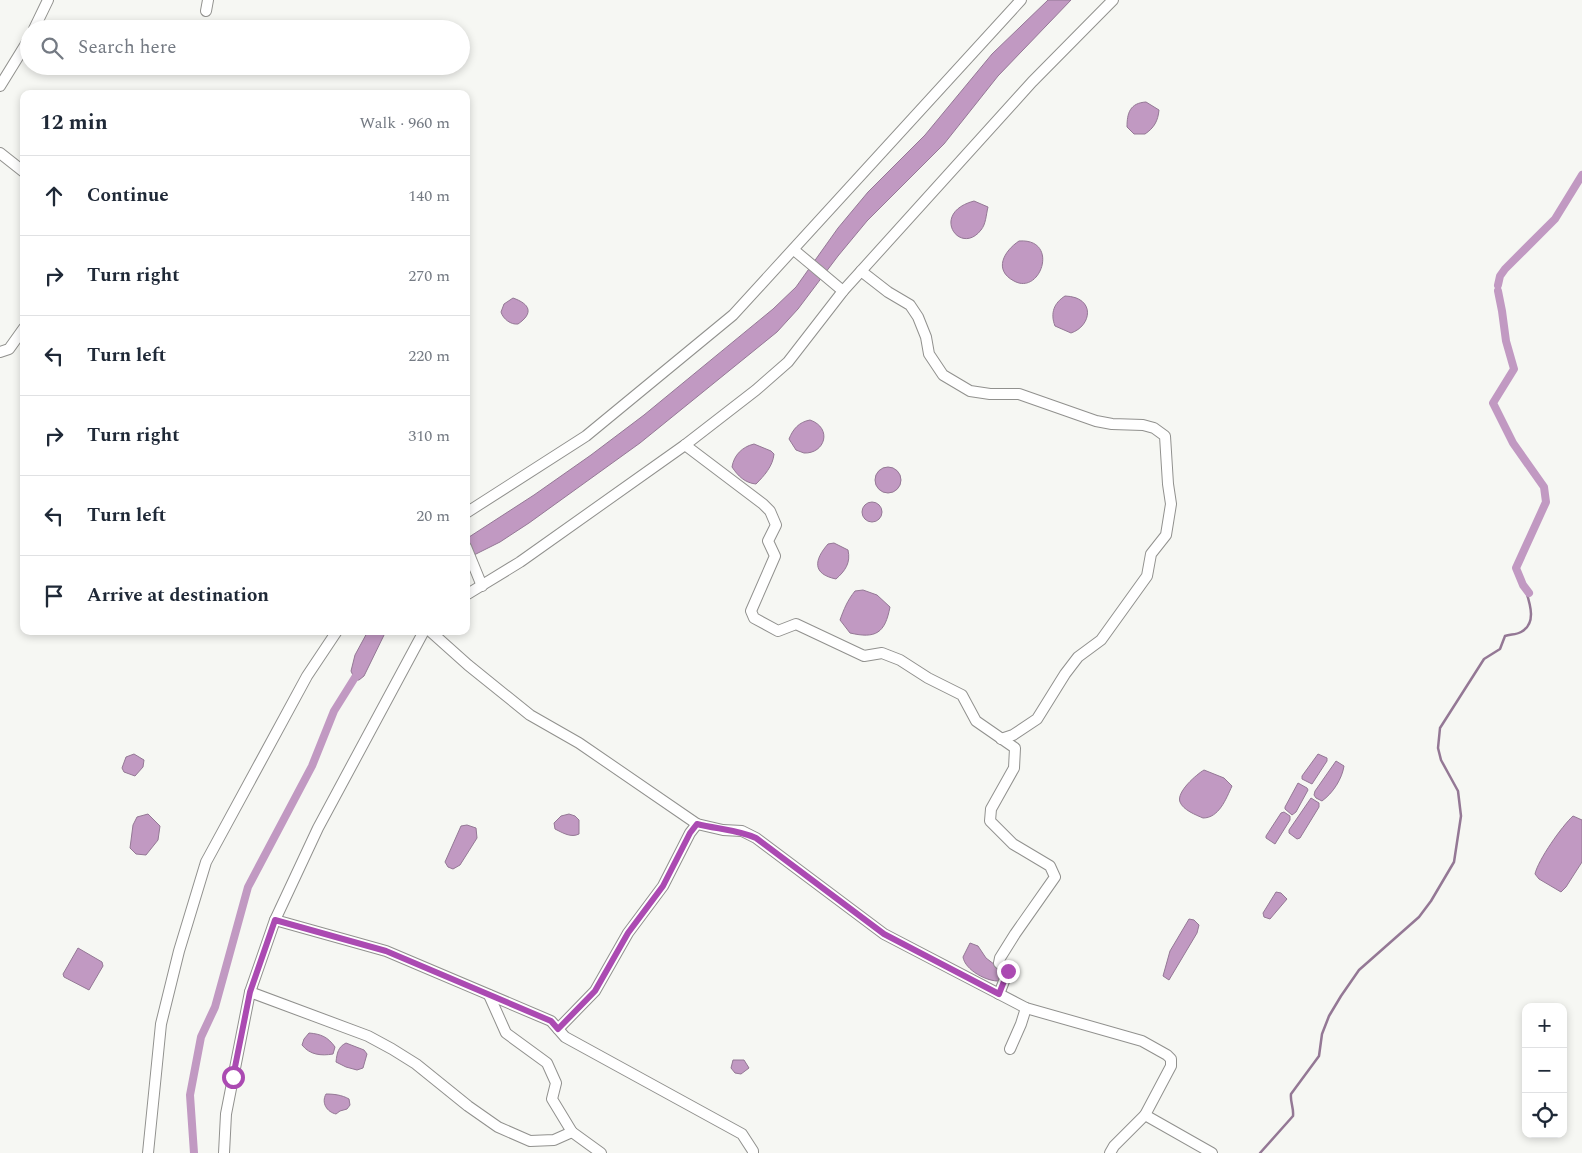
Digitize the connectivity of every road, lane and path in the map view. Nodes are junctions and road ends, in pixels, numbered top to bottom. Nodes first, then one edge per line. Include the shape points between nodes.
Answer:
1 (48, 0) edge
2 (208, 0) edge
3 (1021, 0) edge
4 (1113, 0) edge
5 (206, 11) dead end
6 (38, 20) edge
7 (20, 53) edge
8 (0, 86) edge
9 (0, 153) edge
10 (20, 169) edge
11 (794, 250) junction
12 (861, 271) junction
13 (843, 291) junction
14 (20, 334) edge
15 (0, 352) edge
16 (684, 445) junction
17 (470, 510) edge
18 (470, 558) edge
19 (482, 586) junction
20 (470, 593) edge
21 (333, 635) edge
22 (422, 635) edge
23 (434, 635) edge
24 (1001, 739) junction
25 (697, 824) junction
26 (275, 920) junction
27 (250, 992) junction
28 (999, 994) junction
29 (489, 995) junction
30 (1026, 1008) junction
31 (558, 1029) junction
32 (1010, 1049) dead end
33 (1145, 1115) junction
34 (572, 1132) junction
35 (148, 1153) edge
36 (224, 1153) edge
37 (601, 1153) edge
38 (753, 1153) edge
39 (1110, 1153) edge
40 (1212, 1153) edge

1 - 6 street
2 - 5 street
3 - 11 street
4 - 12 street via 1032,82
7 - 8 street
9 - 10 street
11 - 13 street
11 - 17 street via 733,315 586,436
12 - 13 street
12 - 24 street via 910,305 918,317 930,354 943,375 970,391 1019,394 1096,421 1154,428 1165,436 1171,504 1166,536 1150,554 1147,576 1100,640 1078,657 1037,719
13 - 16 street via 788,362
14 - 15 street via 9,349
16 - 19 street
16 - 24 street via 763,504 776,525 768,541 775,556 753,605 754,618 778,631 796,624 864,656 882,653 900,660 962,695 976,721
18 - 19 street
19 - 20 street
21 - 35 street via 307,676 206,862 161,1024
22 - 26 street via 318,828
23 - 25 street via 530,716 579,742
24 - 28 street via 1015,748 1014,768 991,809 990,821 1014,844 1050,866 1055,877 1000,958 999,963 1008,971
25 - 28 street via 742,832 756,838 884,934
25 - 31 street via 663,886 628,933 595,991
26 - 27 street
26 - 29 street via 386,951
27 - 34 street via 368,1036 416,1064 498,1127 530,1141 554,1140
27 - 36 street via 226,1114
28 - 30 street
29 - 31 street via 551,1021
29 - 34 street via 506,1033 546,1064 556,1083 552,1099
30 - 32 street
30 - 33 street via 1142,1041 1167,1055 1171,1066
31 - 38 street via 580,1045 742,1134
33 - 39 street
33 - 40 street
34 - 37 street

